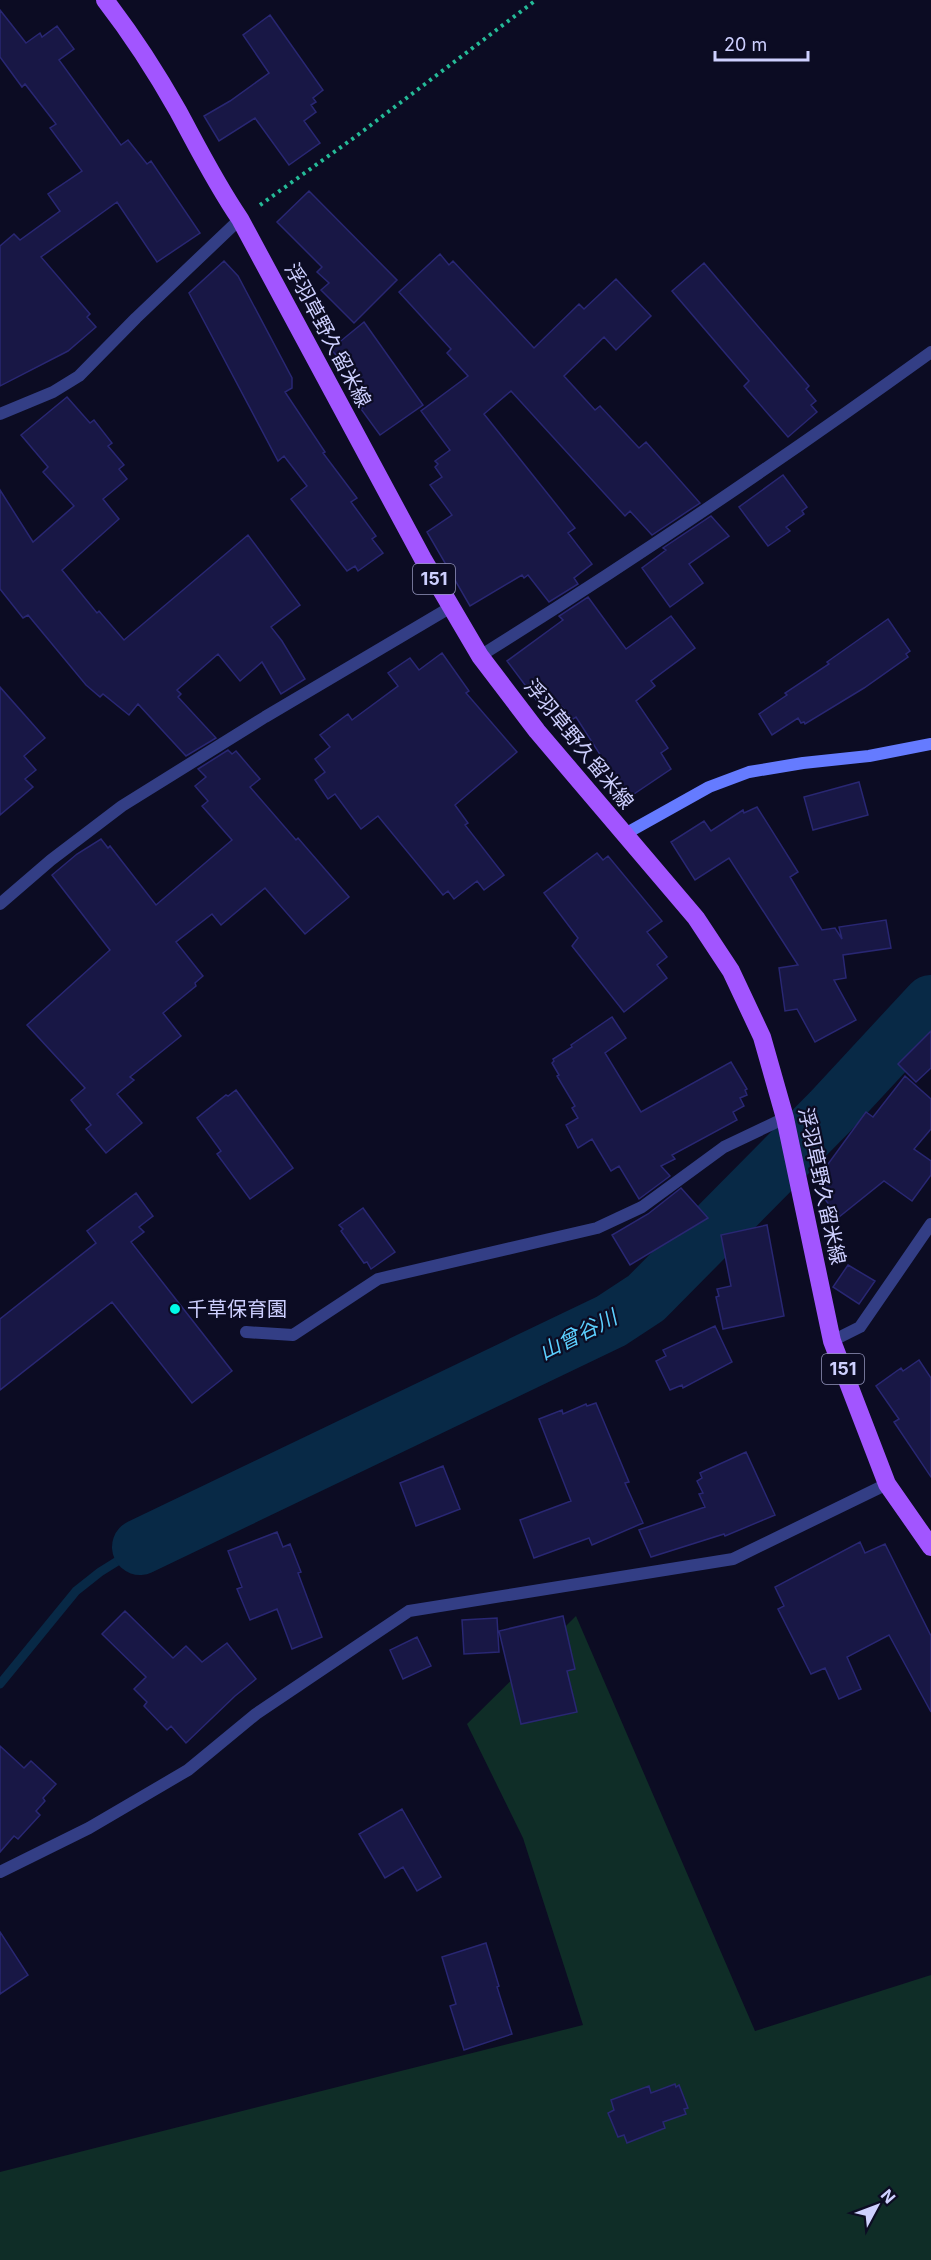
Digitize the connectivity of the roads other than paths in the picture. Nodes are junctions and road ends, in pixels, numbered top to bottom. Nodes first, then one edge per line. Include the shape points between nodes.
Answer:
1 (105, 0) edge
2 (240, 219) junction
3 (931, 352) edge
4 (0, 414) edge
5 (451, 608) junction
6 (480, 656) junction
7 (931, 744) edge
8 (625, 834) junction
9 (0, 904) edge
10 (787, 1126) junction
11 (931, 1224) edge
12 (246, 1332) dead end
13 (832, 1341) junction
14 (887, 1484) junction
15 (931, 1547) edge
16 (0, 1872) edge

1 - 2 main road, 浮羽草野久留米線 / 151 via 154,70 217,186
2 - 4 street via 79,376 53,392
2 - 5 main road, 浮羽草野久留米線 / 151
3 - 6 street via 583,592
5 - 6 main road, 浮羽草野久留米線 / 151
5 - 9 street via 122,806
6 - 8 main road, 浮羽草野久留米線 / 151 via 537,731
7 - 8 street via 749,772 709,787
8 - 10 main road, 浮羽草野久留米線 / 151 via 696,918 731,971 762,1037
10 - 12 street via 724,1147 642,1207 597,1228 378,1279 293,1335
10 - 13 main road, 浮羽草野久留米線 / 151
11 - 13 street via 860,1328
13 - 14 main road, 浮羽草野久留米線 / 151
14 - 15 main road, 浮羽草野久留米線 / 151
14 - 16 street via 733,1559 409,1611 256,1714 188,1770 89,1828

